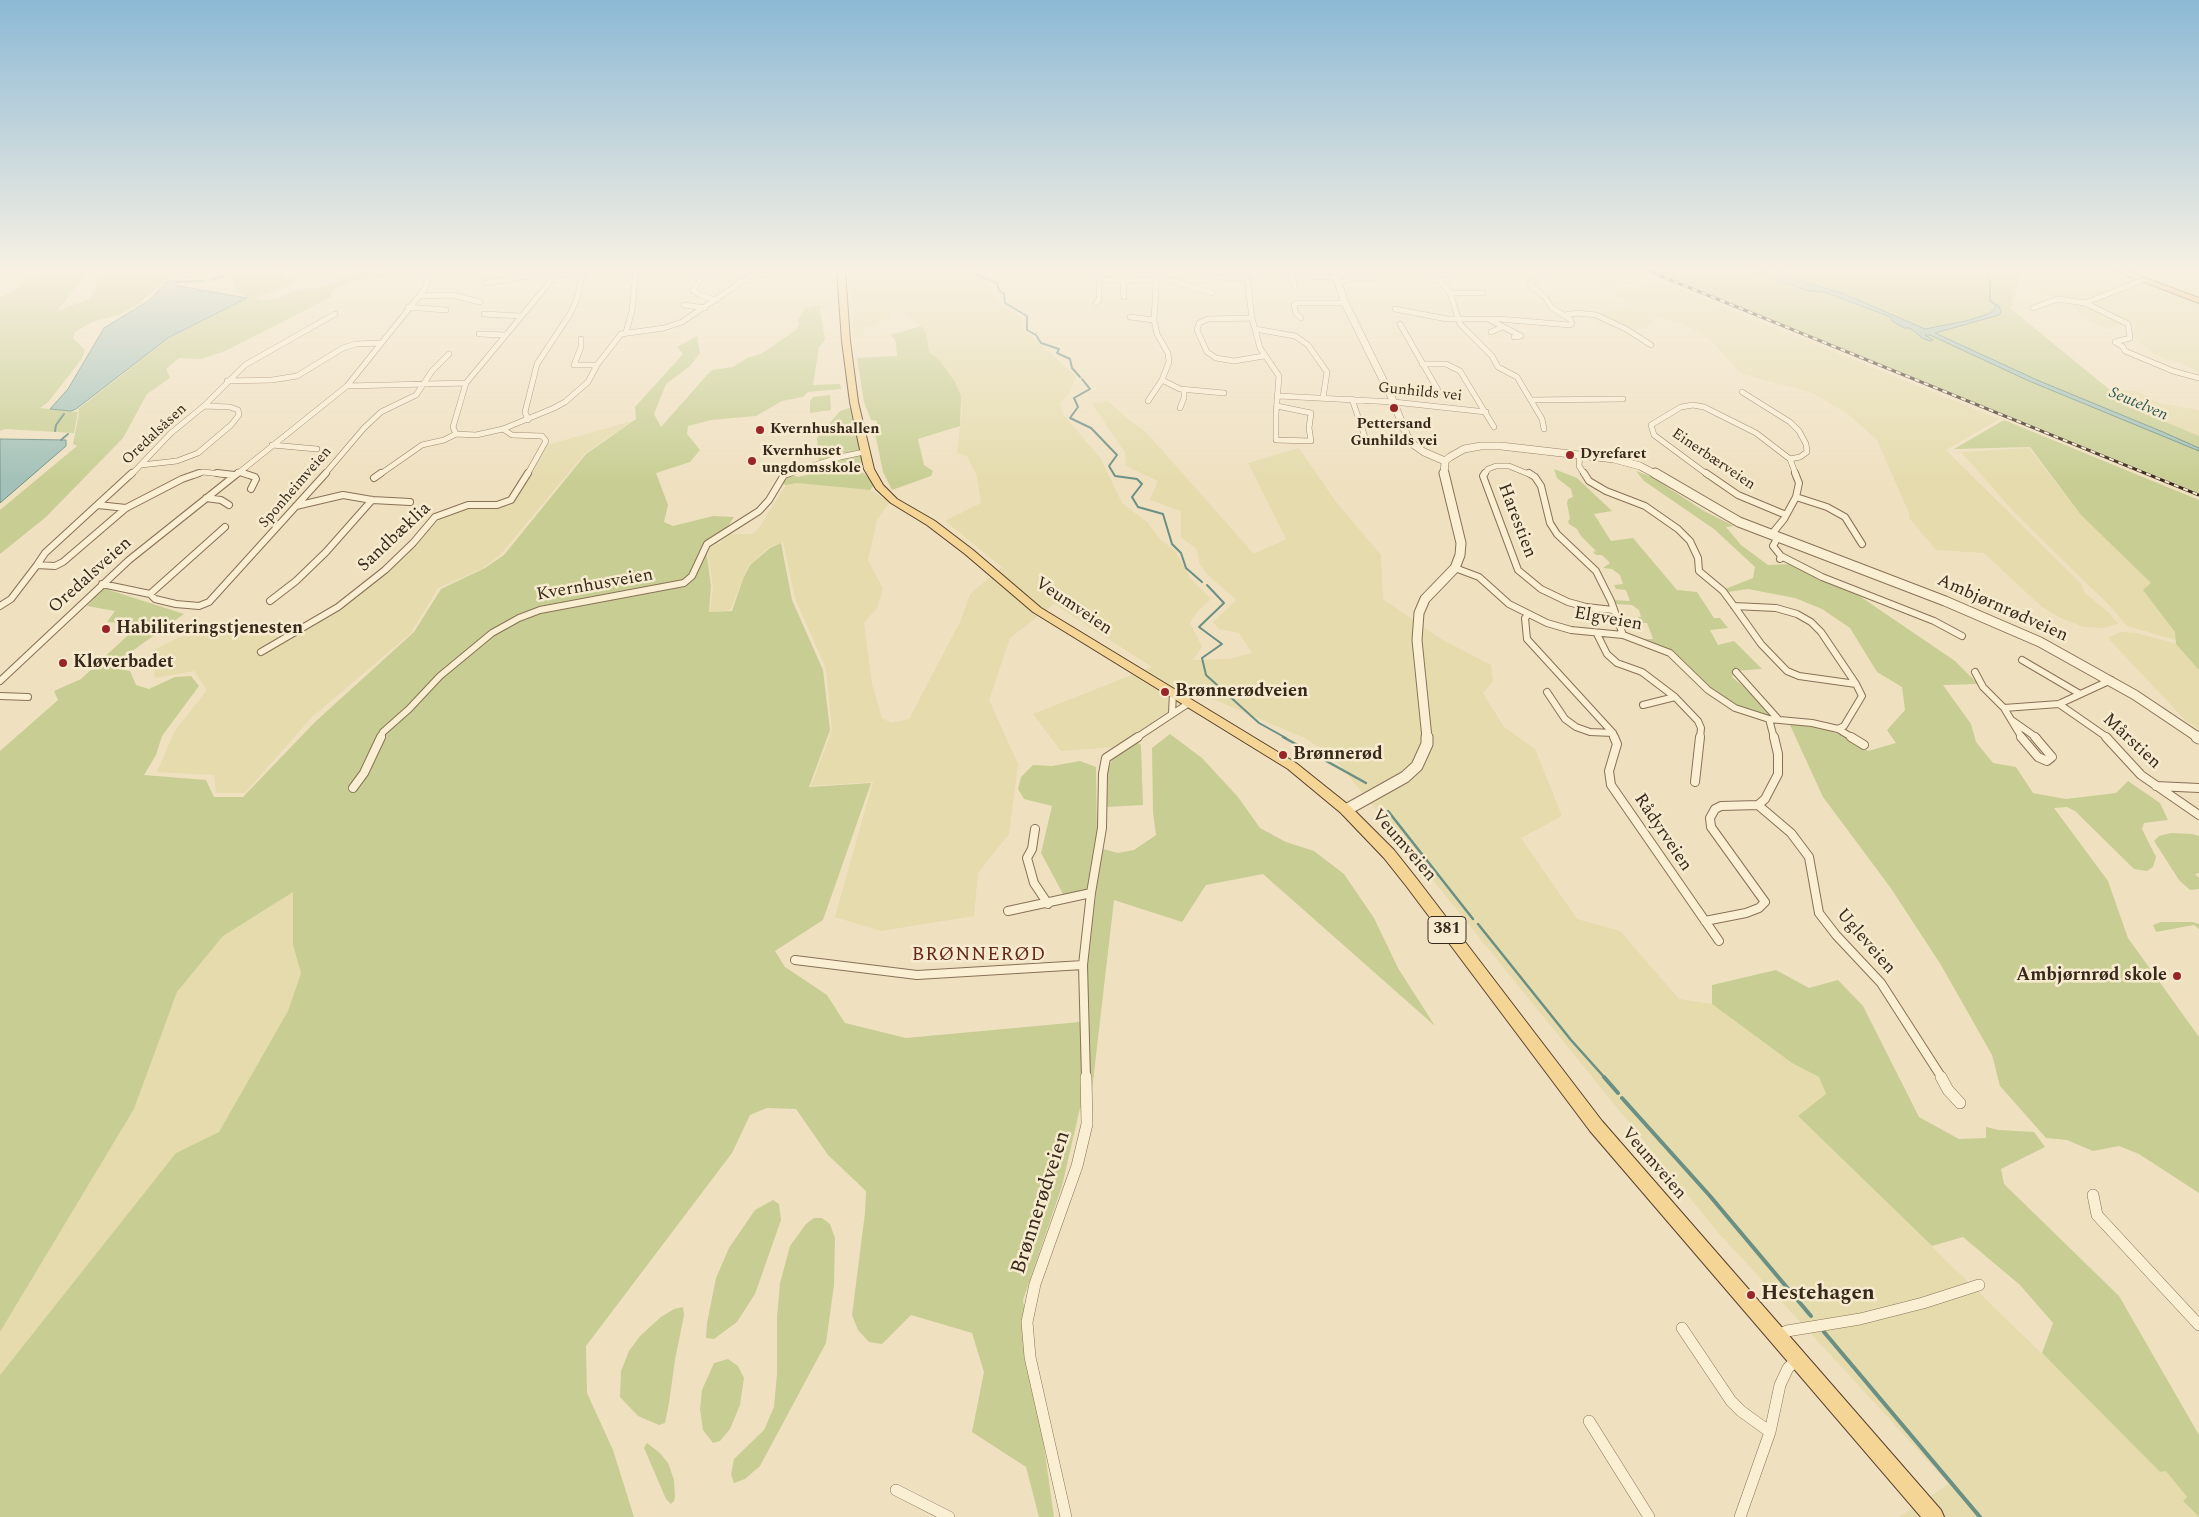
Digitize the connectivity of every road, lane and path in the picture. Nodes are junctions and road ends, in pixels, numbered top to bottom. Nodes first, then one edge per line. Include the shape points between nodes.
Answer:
1 (289, 341) edge
2 (500, 341) edge
3 (551, 341) edge
4 (581, 341) edge
5 (615, 341) edge
6 (847, 341) edge
7 (1161, 341) edge
8 (1202, 341) edge
9 (1259, 341) edge
10 (1302, 341) edge
11 (1364, 341) edge
12 (1409, 341) edge
13 (1475, 341) edge
14 (1644, 341) edge
15 (2120, 341) edge
16 (380, 343) joint
17 (1651, 345) dead end
18 (450, 354) dead end
19 (1264, 356) junction
20 (1422, 364) junction
21 (597, 365) junction
22 (2199, 378) edge
23 (1162, 380) junction
24 (227, 381) junction
25 (425, 382) junction
26 (466, 383) junction
27 (347, 386) junction
28 (1184, 389) junction
29 (1438, 392) dead end
30 (1742, 392) dead end
31 (1224, 393) dead end
32 (1279, 396) junction
33 (1323, 398) junction
34 (1352, 399) junction
35 (1622, 399) dead end
36 (1531, 400) junction
37 (1148, 401) dead end
38 (1394, 402) junction
39 (204, 406) junction
40 (1277, 406) junction
41 (1180, 408) dead end
42 (1486, 412) junction
43 (528, 420) junction
44 (1494, 427) dead end
45 (1544, 429) dead end
46 (503, 430) junction
47 (456, 434) junction
48 (1366, 440) dead end
49 (272, 445) junction
50 (316, 449) dead end
51 (864, 452) junction
52 (1580, 454) junction
53 (1790, 459) junction
54 (1445, 461) junction
55 (141, 465) junction
56 (236, 474) junction
57 (374, 478) dead end
58 (251, 489) dead end
59 (1796, 497) junction
60 (206, 498) junction
61 (372, 500) junction
62 (410, 502) dead end
63 (98, 505) junction
64 (229, 505) dead end
65 (296, 506) junction
66 (126, 508) junction
67 (1786, 515) junction
68 (225, 527) dead end
69 (1775, 536) junction
70 (1862, 544) dead end
71 (37, 565) junction
72 (1455, 568) junction
73 (102, 584) junction
74 (150, 594) junction
75 (270, 601) dead end
76 (0, 606) edge
77 (1734, 606) junction
78 (1613, 610) junction
79 (1528, 615) junction
80 (1597, 634) junction
81 (1623, 636) junction
82 (1962, 636) dead end
83 (261, 652) dead end
84 (2022, 660) dead end
85 (1736, 672) dead end
86 (1975, 672) dead end
87 (2111, 680) junction
88 (0, 681) edge
89 (1856, 684) junction
90 (1547, 692) dead end
91 (1173, 693) junction
92 (2080, 694) junction
93 (0, 696) edge
94 (28, 697) dead end
95 (1675, 698) junction
96 (1189, 703) junction
97 (2059, 704) junction
98 (1643, 706) dead end
99 (2004, 708) junction
100 (1172, 713) junction
101 (1774, 719) junction
102 (2012, 721) junction
103 (1838, 729) junction
104 (1613, 733) junction
105 (2199, 738) edge
106 (1864, 745) dead end
107 (1695, 782) dead end
108 (2156, 786) junction
109 (353, 788) dead end
110 (2199, 788) edge
111 (1758, 804) junction
112 (1346, 810) junction
113 (2199, 815) edge
114 (1035, 829) dead end
115 (1090, 893) junction
116 (1048, 904) junction
117 (1008, 911) dead end
118 (1705, 921) junction
119 (1719, 941) dead end
120 (795, 960) dead end
121 (1083, 965) junction
122 (1960, 1104) dead end
123 (2093, 1195) dead end
124 (1980, 1285) dead end
125 (2199, 1325) edge
126 (1682, 1328) dead end
127 (1778, 1335) junction
128 (1798, 1359) junction
129 (1589, 1421) dead end
130 (1770, 1432) junction
131 (896, 1490) dead end
132 (949, 1517) edge
133 (1066, 1517) edge
134 (1649, 1517) edge
135 (1740, 1517) edge
136 (1934, 1517) edge

1 - 24 street, Oredalsåsen via 245,366
2 - 26 street
3 - 43 street via 537,364 525,412
4 - 21 street via 574,365
5 - 21 street
6 - 51 main road, Veumveien / 381
7 - 23 street via 1169,358
8 - 19 street via 1207,352 1216,358 1234,360
9 - 19 street
10 - 33 street via 1327,372
11 - 38 street
12 - 20 street
13 - 36 street via 1498,367 1518,377
14 - 17 street
15 - 22 street via 2115,342 2125,351
16 - 24 street via 343,348 297,376
16 - 27 street, Oredalsveien
18 - 25 street, Sponheimveien
19 - 32 street via 1279,376
20 - 29 street
20 - 42 street via 1446,364 1458,369
21 - 43 street via 588,382 565,402
23 - 28 street
23 - 37 street
24 - 39 street, Oredalsåsen
25 - 26 street
25 - 27 street
25 - 65 street, Sponheimveien via 416,395 381,412 364,428
26 - 47 street via 453,427
27 - 49 street, Oredalsveien
28 - 31 street
28 - 41 street
30 - 53 street via 1799,431 1806,444 1806,452
32 - 33 street, Gunhilds vei
32 - 40 street
33 - 34 street, Gunhilds vei
34 - 38 street, Gunhilds vei
34 - 48 street, Gunhilds vei
35 - 36 street
36 - 45 street
38 - 42 street, Gunhilds vei
38 - 54 street via 1400,424 1410,440 1424,452
39 - 55 street, Oredalsåsen
39 - 55 street via 230,407 238,410 239,416 198,453 177,461
40 - 40 street via 1277,441 1311,441 1311,412
42 - 44 street
43 - 46 street
46 - 47 street via 476,435
46 - 83 street, Sandbæklia via 512,435 542,436 546,441 532,470 510,500 497,505 468,505 435,517 385,570 338,607
47 - 57 street via 422,445
49 - 50 street
49 - 56 street, Oredalsveien
51 - 91 main road, Veumveien / 381 via 874,480 894,501 969,552 1037,610
51 - 109 street, Kvernhusveien via 840,456 784,474 759,511 707,544 692,576 684,584 540,610 492,633 383,732 364,773
52 - 54 street, Ambjørnrødveien via 1481,446 1464,449
52 - 69 street, Ambjørnrødveien via 1640,466 1712,508
52 - 77 street via 1580,466 1589,481 1606,492 1645,506 1678,529 1690,541 1698,558 1699,571 1723,591
53 - 59 street via 1799,483
53 - 67 street, Einerbærveien via 1756,434 1708,409 1693,405 1681,407 1651,425 1654,435 1676,453 1738,496
54 - 72 street via 1443,471 1461,543
55 - 63 street, Oredalsåsen
56 - 58 street via 254,477
56 - 60 street, Oredalsveien
56 - 66 street via 194,474
59 - 67 street
59 - 70 street via 1845,517
60 - 64 street
60 - 73 street, Oredalsveien
61 - 62 street
61 - 65 street via 343,496
61 - 75 street via 326,552
63 - 66 street
63 - 71 street, Oredalsåsen via 45,553
65 - 74 street, Sponheimveien via 209,602 199,606 176,604 155,599
66 - 71 street via 63,562 54,566
67 - 69 street
68 - 74 street
69 - 82 street via 1773,546 1780,559 1934,621
69 - 87 street, Ambjørnrødveien via 2002,624
71 - 76 street, Oredalsåsen via 11,599
72 - 79 street, Elgveien via 1479,577 1509,604
72 - 112 street via 1425,600 1419,613 1417,640 1427,723 1424,755 1405,777
73 - 74 street, Sponheimveien
73 - 88 street, Oredalsveien
77 - 89 street via 1761,644 1787,671 1799,676
77 - 89 street via 1776,608 1811,622
78 - 78 street, Harestien via 1596,571 1557,534 1550,523 1541,486 1535,477 1509,466 1488,469 1483,476 1518,570 1541,589 1568,602
78 - 81 street, Harestien
79 - 80 street, Elgveien via 1571,630
79 - 104 street via 1525,618 1527,639
80 - 81 street, Elgveien
80 - 95 street via 1607,654 1617,663 1642,672
81 - 101 street, Elgveien via 1670,653 1722,700 1752,715
84 - 92 street
85 - 101 street via 1766,704
86 - 99 street via 1983,687
87 - 92 street
87 - 105 street, Ambjørnrødveien
89 - 103 street via 1862,696 1844,726
90 - 104 street via 1566,720 1576,727 1590,732
91 - 96 main road, Veumveien / 381
91 - 100 street
92 - 97 street
93 - 94 street
95 - 98 street
95 - 107 street via 1698,721 1700,728
96 - 100 street, Brønnerødveien
96 - 112 main road, Veumveien / 381 via 1292,766
97 - 99 street
97 - 108 street, Mårstien via 2104,734 2141,775
99 - 102 street
100 - 115 street, Brønnerødveien via 1106,758 1102,828
101 - 103 street, Elgveien
101 - 111 street via 1778,774 1765,799
102 - 102 street via 2038,757 2047,761 2052,757 2036,738
103 - 106 street, Elgveien
104 - 118 street, Rådyrveien via 1617,744 1609,771 1611,786
108 - 110 street, Mårstien
108 - 113 street, Mårstien
111 - 118 street via 1721,806 1710,818 1711,826 1764,902 1759,908 1746,913
111 - 122 street, Ugleveien via 1791,834 1808,857 1819,913 1836,936 1881,983
112 - 127 main road, Veumveien / 381 via 1412,883 1596,1126
114 - 116 street via 1027,858 1034,883
115 - 116 street
115 - 121 street, Brønnerødveien
116 - 117 street
118 - 119 street, Rådyrveien
120 - 121 street via 917,975
121 - 133 street, Brønnerødveien via 1088,1100 1086,1132 1035,1284 1027,1322 1030,1356
123 - 125 street via 2097,1215
124 - 127 street via 1923,1304
126 - 130 street via 1731,1401
127 - 128 main road, Veumveien / 381
128 - 130 street via 1784,1374
128 - 136 main road, Veumveien / 381
129 - 134 street
130 - 135 street
131 - 132 street

